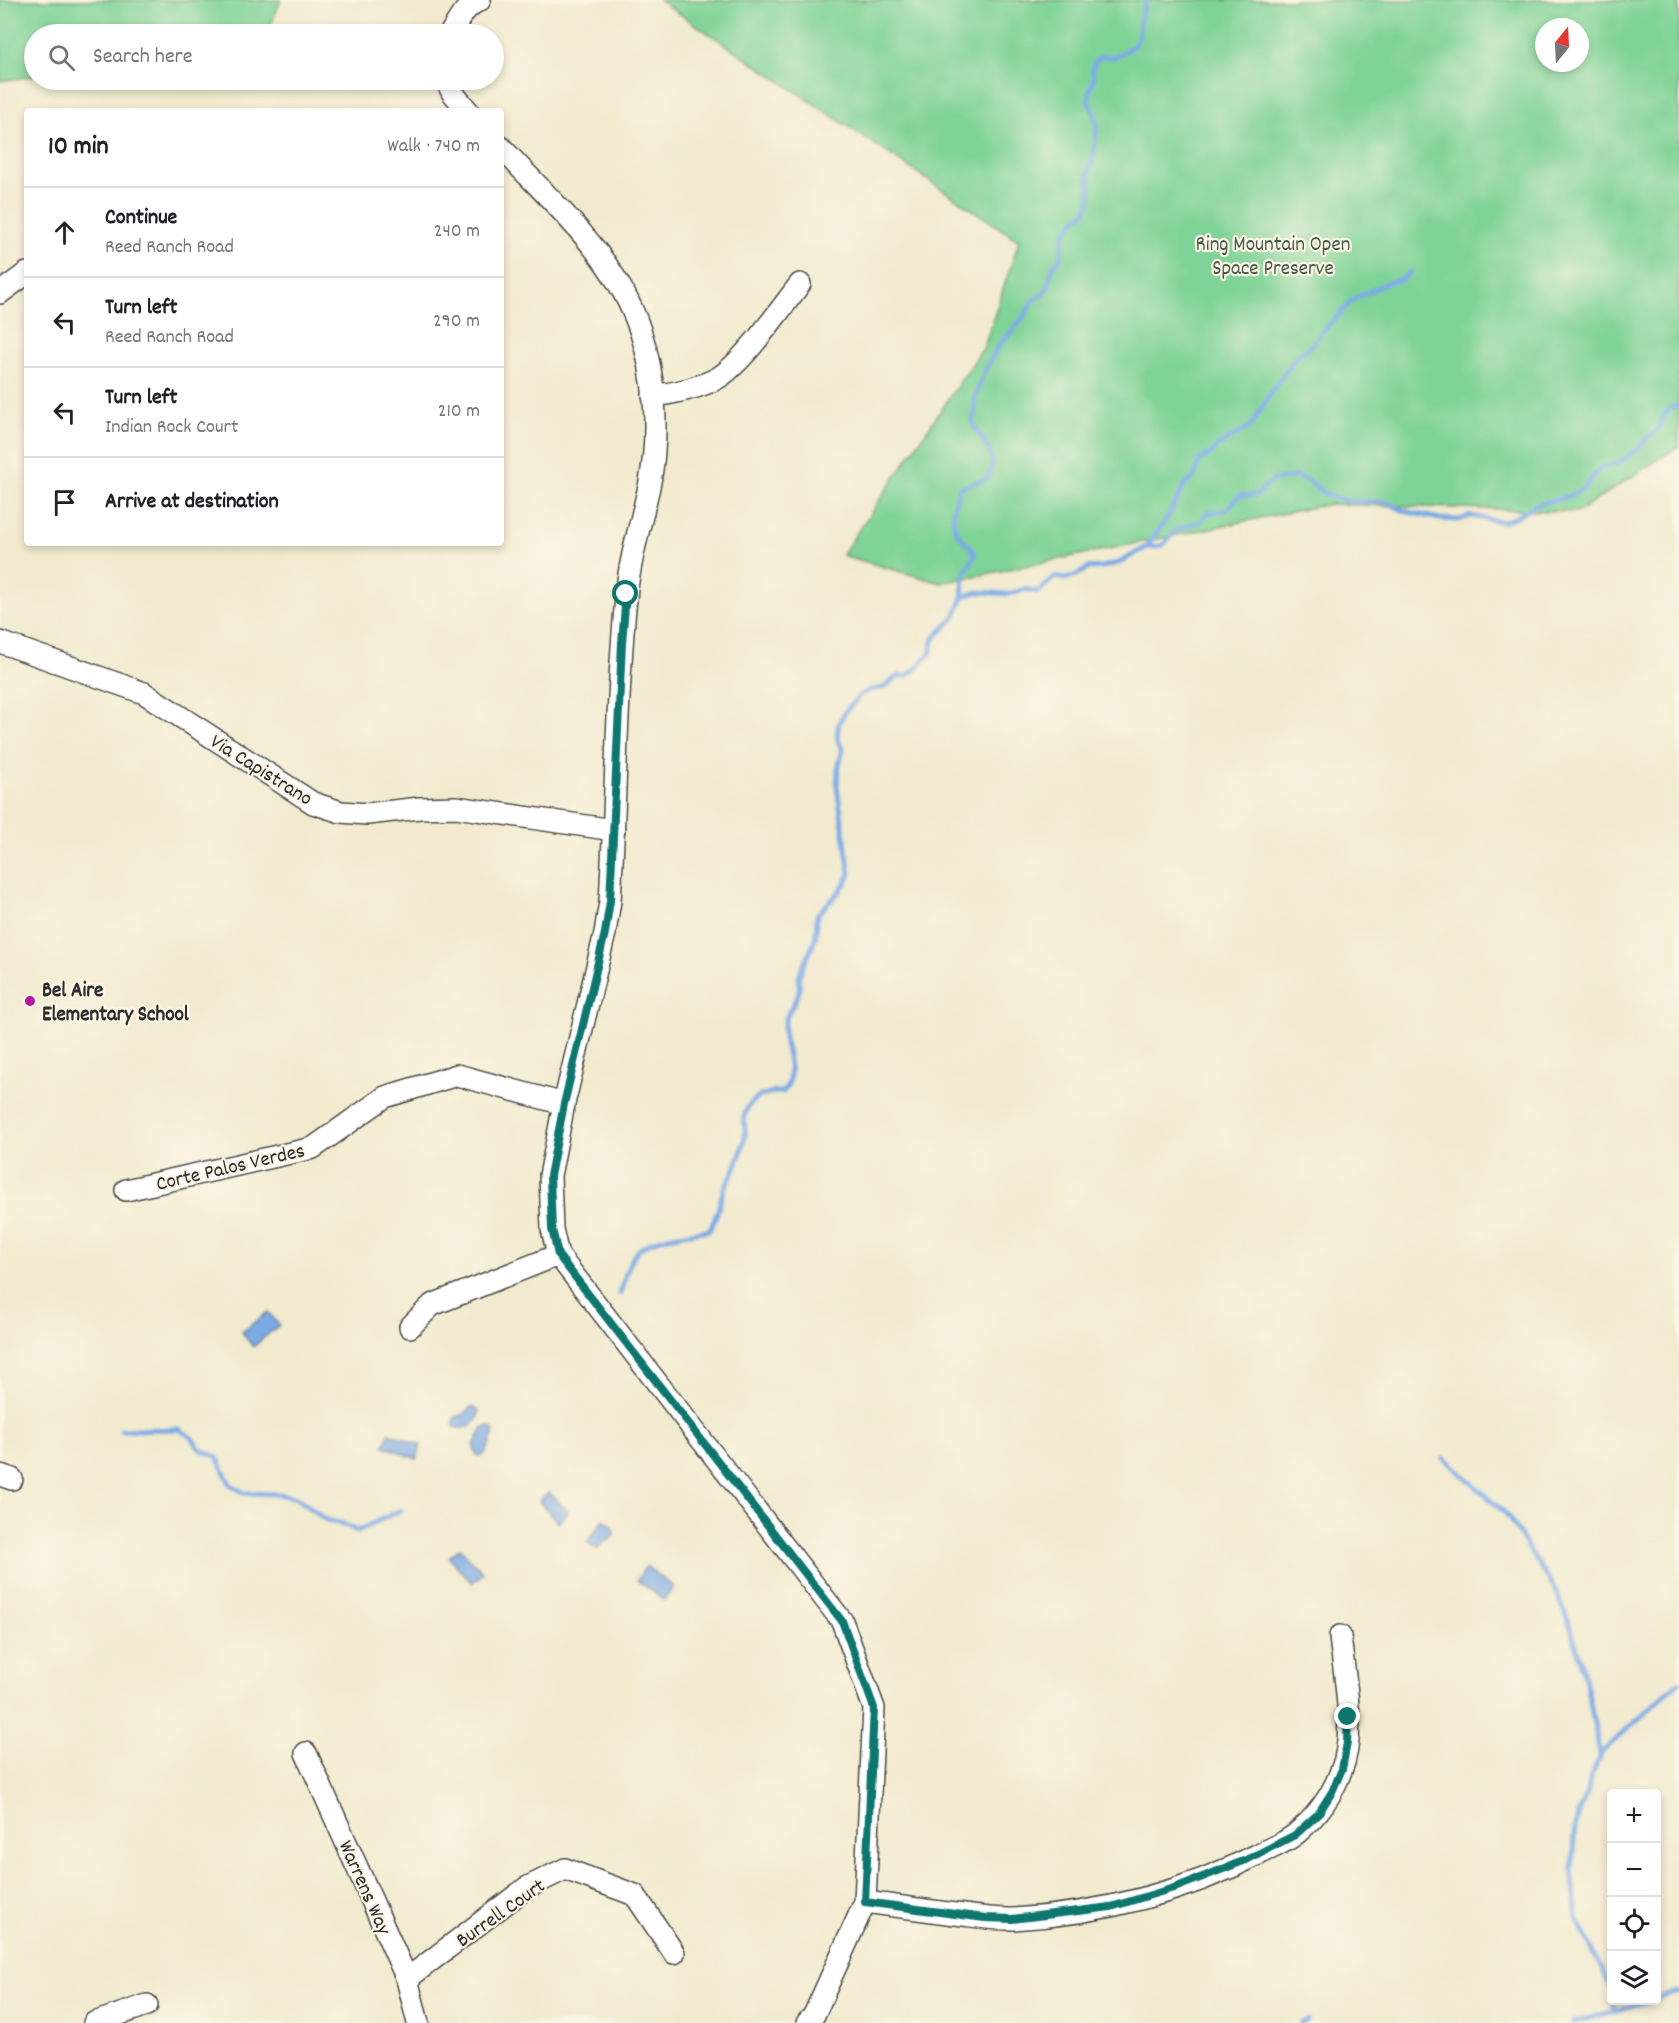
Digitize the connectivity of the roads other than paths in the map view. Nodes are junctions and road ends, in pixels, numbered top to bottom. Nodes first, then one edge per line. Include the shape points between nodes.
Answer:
1 (480, 0) edge
2 (456, 24) edge
3 (451, 90) edge
4 (465, 108) edge
5 (504, 150) edge
6 (24, 275) edge
7 (800, 284) dead end
8 (0, 293) edge
9 (653, 396) junction
10 (0, 642) edge
11 (614, 830) junction
12 (564, 1104) junction
13 (126, 1190) dead end
14 (558, 1255) junction
15 (410, 1327) dead end
16 (1340, 1636) dead end
17 (306, 1753) dead end
18 (865, 1902) junction
19 (674, 1953) dead end
20 (407, 1979) junction
21 (147, 2005) dead end
22 (94, 2023) edge
23 (418, 2023) edge
24 (807, 2023) edge

1 - 2 street
3 - 4 street
5 - 9 street via 597,250 613,273 640,329
6 - 8 street
7 - 9 street via 736,363 718,378 684,392
9 - 11 street via 655,444 625,604
10 - 11 street, Via Capistrano via 144,693 313,803 341,812 367,814 456,807
11 - 12 street via 605,933
12 - 13 street, Corte Palos Verdes via 457,1075 386,1097 313,1148
12 - 14 street via 550,1176 552,1229
14 - 15 street via 432,1305
14 - 18 street via 842,1621 874,1708
16 - 18 street via 1348,1717 1342,1769 1318,1814 1295,1835 1246,1860 1177,1887 1111,1907 1012,1919
17 - 20 street, Warrens Way
18 - 24 street
19 - 20 street, Burrell Court via 635,1895 565,1869 526,1888
20 - 23 street, Warrens Way
21 - 22 street

